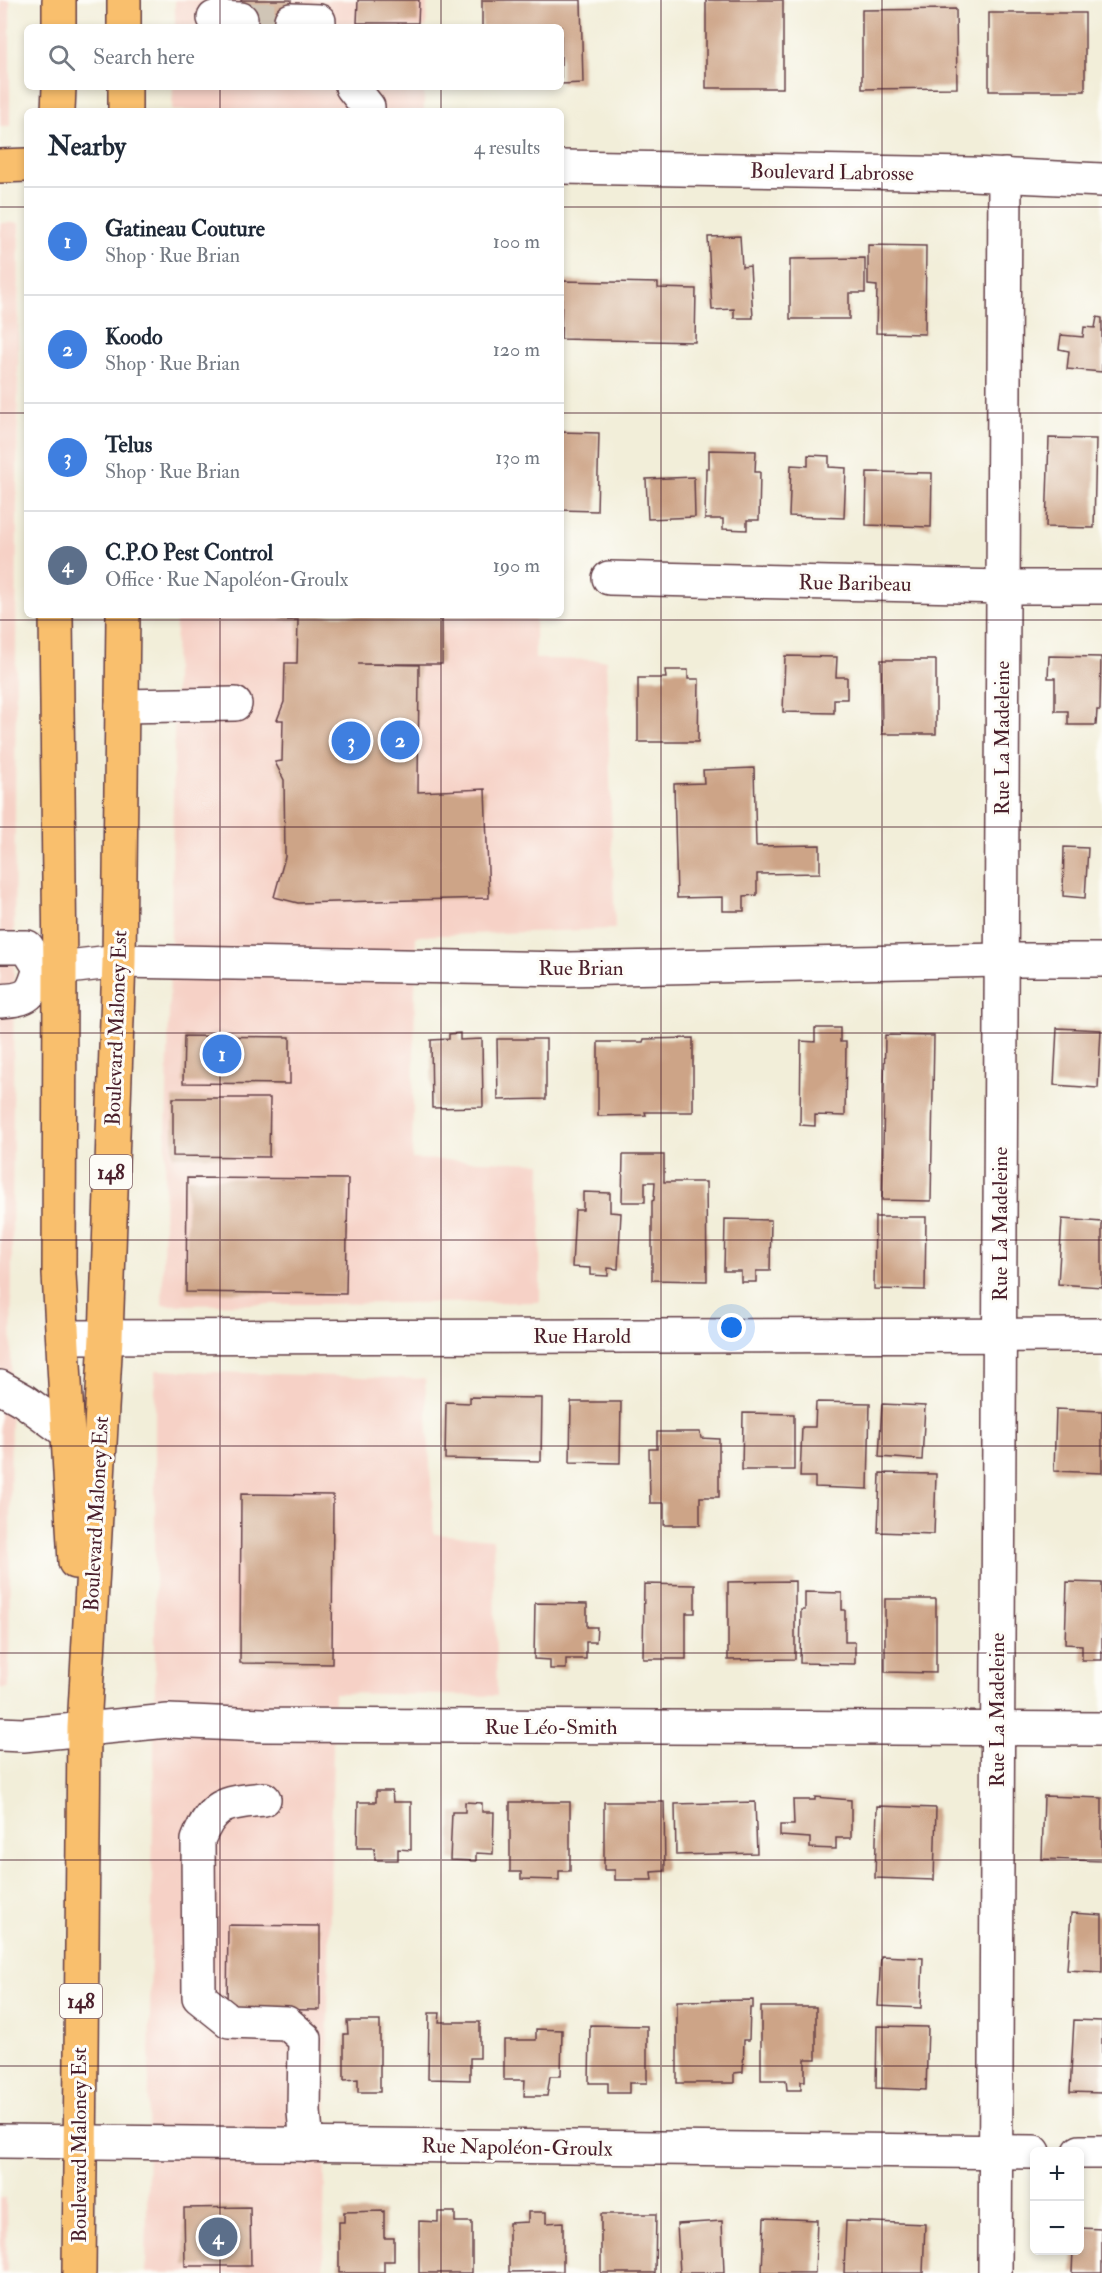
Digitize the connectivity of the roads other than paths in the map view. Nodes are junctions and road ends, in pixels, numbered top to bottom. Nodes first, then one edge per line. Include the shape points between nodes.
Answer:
1 (59, 0) edge
2 (124, 0) edge
3 (59, 24) edge
4 (124, 24) edge
5 (58, 90) edge
6 (125, 90) edge
7 (354, 90) edge
8 (58, 108) edge
9 (125, 108) edge
10 (368, 108) edge
11 (24, 165) edge
12 (0, 166) edge
13 (564, 167) edge
14 (1005, 175) junction
15 (1102, 180) edge
16 (609, 578) dead end
17 (1003, 587) junction
18 (1102, 587) edge
19 (56, 618) edge
20 (123, 618) edge
21 (235, 704) dead end
22 (122, 706) junction
23 (0, 947) edge
24 (1001, 960) junction
25 (1102, 960) edge
26 (119, 961) junction
27 (50, 968) junction
28 (0, 1000) edge
29 (999, 1335) junction
30 (1102, 1335) edge
31 (63, 1337) junction
32 (106, 1337) junction
33 (0, 1387) edge
34 (68, 1433) junction
35 (84, 1728) junction
36 (1102, 1729) edge
37 (997, 1730) junction
38 (0, 1734) edge
39 (264, 1799) dead end
40 (0, 2141) edge
41 (79, 2142) junction
42 (307, 2145) junction
43 (995, 2152) junction
44 (1030, 2152) edge
45 (1084, 2152) edge
46 (1102, 2152) edge
47 (79, 2273) edge
48 (994, 2273) edge

1 - 3 main road
2 - 4 main road
5 - 8 main road
6 - 9 main road
7 - 10 street
11 - 12 main road
13 - 14 street, Boulevard Labrosse
14 - 15 street, Boulevard Labrosse
14 - 17 street, Rue La Madeleine
16 - 17 street, Rue Baribeau
17 - 18 street, Rue Baribeau
17 - 24 street, Rue La Madeleine
19 - 27 main road, Boulevard Maloney Est / 148
20 - 22 main road, Boulevard Maloney Est / 148
21 - 22 street
22 - 26 main road, Boulevard Maloney Est / 148
23 - 27 street via 27,947
24 - 25 street, Rue Brian
24 - 26 street, Rue Brian via 568,969
24 - 29 street, Rue La Madeleine
26 - 27 street, Rue Brian
26 - 32 main road, Boulevard Maloney Est / 148
27 - 28 street via 22,999
27 - 31 main road, Boulevard Maloney Est / 148
29 - 30 street, Rue Harold
29 - 32 street, Rue Harold
29 - 37 street, Rue La Madeleine
31 - 32 street, Rue Harold
31 - 34 main road, Boulevard Maloney Est / 148
32 - 35 main road, Boulevard Maloney Est / 148
33 - 34 street
34 - 35 main road, Boulevard Maloney Est / 148
35 - 37 street, Rue Léo-Smith via 168,1721
35 - 38 street, Rue Léo-Smith
35 - 41 main road, Boulevard Maloney Est / 148
36 - 37 street, Rue Léo-Smith
37 - 43 street, Rue La Madeleine
39 - 42 street via 230,1802 207,1819 198,1840 199,1997 229,2021 287,2023 305,2039
40 - 41 street, Rue Napoléon-Groulx
41 - 42 street, Rue Napoléon-Groulx
41 - 47 main road, Boulevard Maloney Est / 148
42 - 43 street, Rue Napoléon-Groulx
43 - 44 street, Rue Napoléon-Groulx
43 - 48 street, Rue La Madeleine
45 - 46 street

